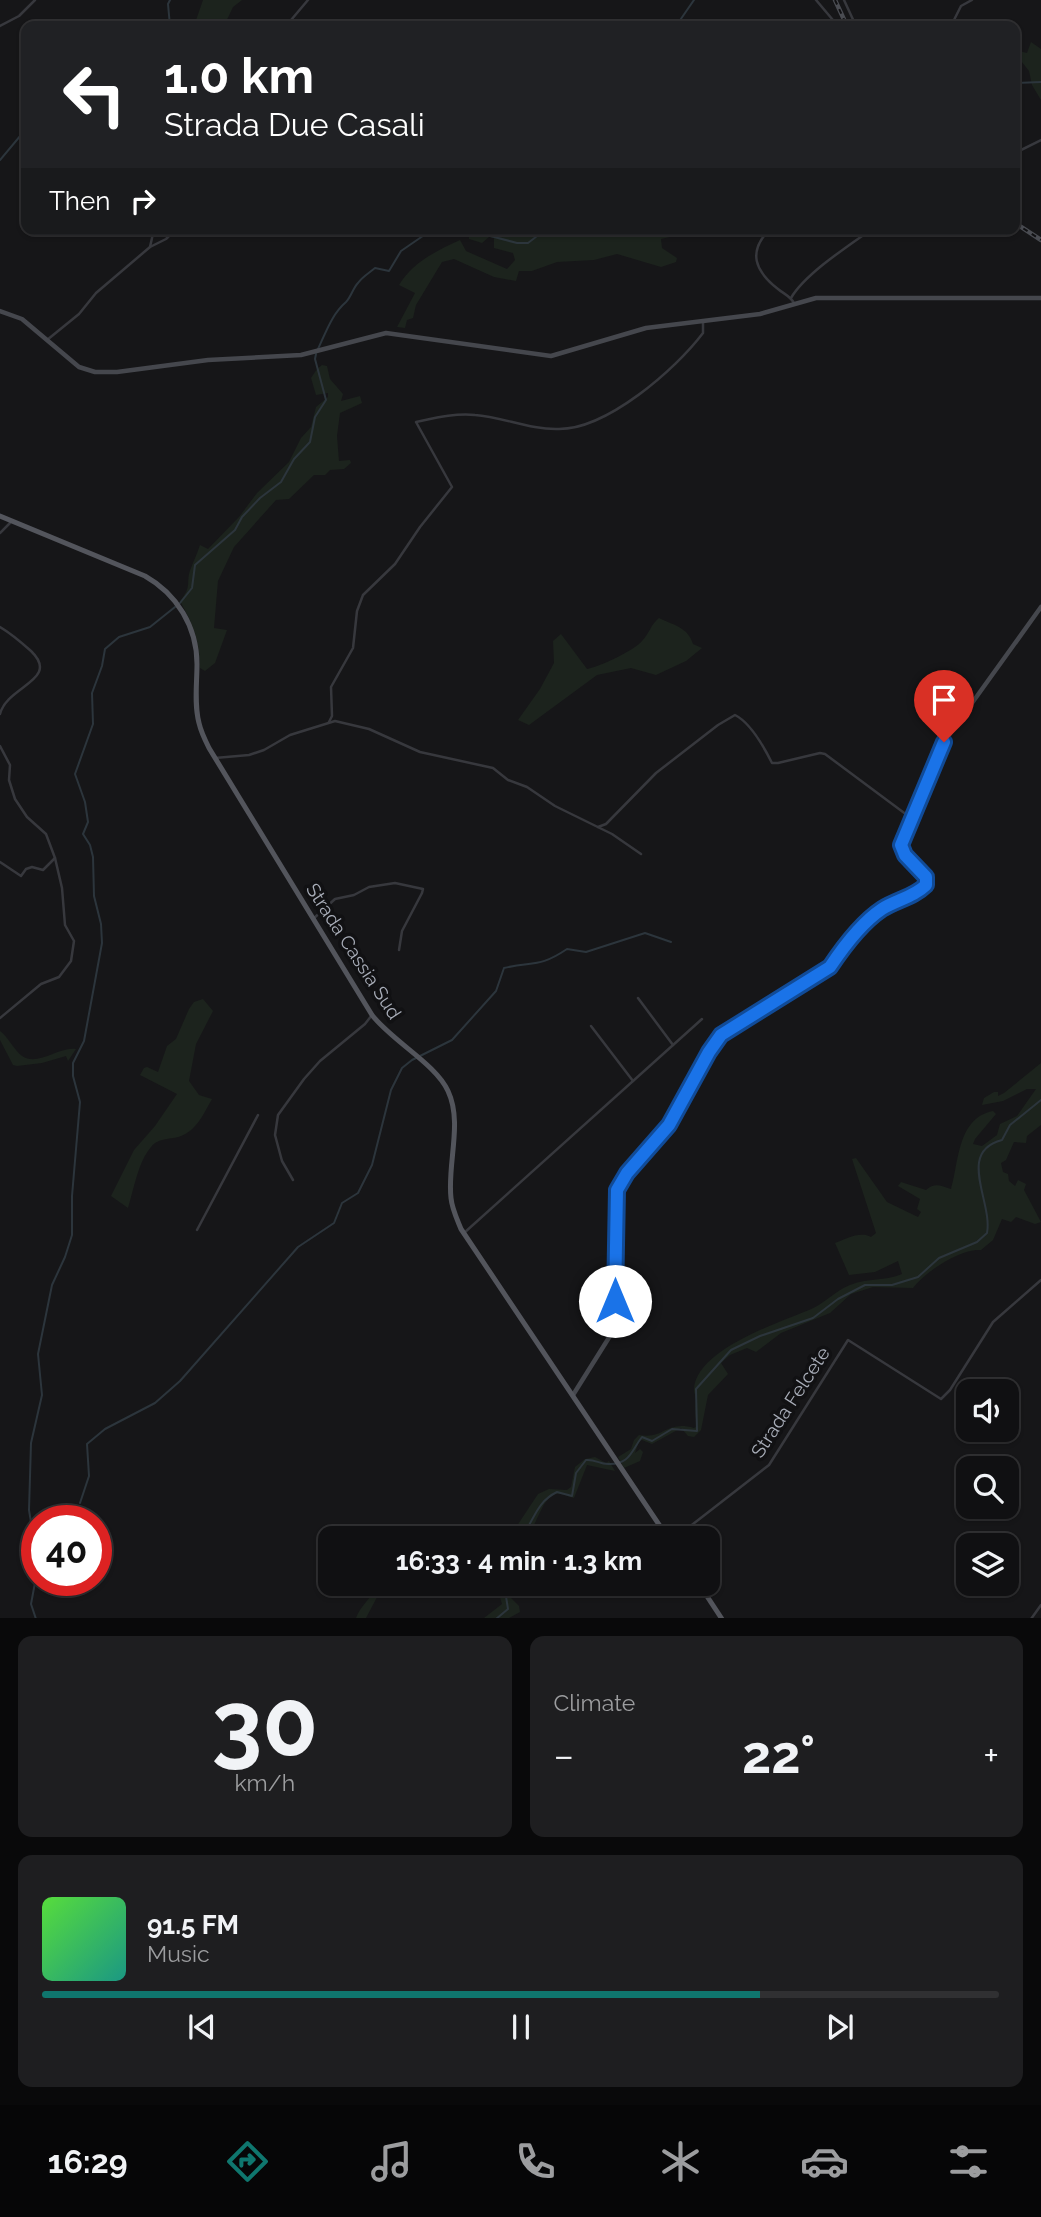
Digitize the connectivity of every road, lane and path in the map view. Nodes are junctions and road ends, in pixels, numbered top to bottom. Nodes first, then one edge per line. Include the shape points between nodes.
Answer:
1 (35, 0) edge
2 (308, 0) edge
3 (816, 0) edge
4 (844, 0) edge
5 (972, 0) edge
6 (290, 21) edge
7 (834, 21) edge
8 (854, 21) edge
9 (954, 21) edge
10 (0, 26) edge
11 (1041, 140) edge
12 (1020, 150) edge
13 (153, 235) edge
14 (170, 235) edge
15 (766, 235) edge
16 (863, 235) edge
17 (150, 247) junction
18 (1041, 298) edge
19 (793, 300) junction
20 (0, 311) edge
21 (702, 319) junction
22 (47, 340) junction
23 (0, 516) edge
24 (12, 520) junction
25 (0, 533) edge
26 (1041, 607) edge
27 (0, 627) edge
28 (0, 714) edge
29 (329, 722) junction
30 (0, 746) edge
31 (215, 758) junction
32 (912, 819) junction
33 (598, 827) junction
34 (641, 854) dead end
35 (55, 858) junction
36 (0, 862) edge
37 (313, 919) junction
38 (399, 950) dead end
39 (638, 998) dead end
40 (372, 1015) junction
41 (0, 1018) edge
42 (702, 1019) dead end
43 (592, 1026) dead end
44 (673, 1045) junction
45 (633, 1081) junction
46 (258, 1115) dead end
47 (293, 1180) dead end
48 (197, 1230) dead end
49 (464, 1233) junction
50 (1041, 1280) edge
51 (573, 1395) junction
52 (660, 1526) edge
53 (691, 1526) edge
54 (707, 1596) edge
55 (721, 1618) edge

1 - 10 street
2 - 6 street
3 - 7 street
4 - 8 street
5 - 9 street via 961,6
11 - 12 street
13 - 17 street
14 - 17 street
15 - 19 street via 755,258 766,277
16 - 19 street via 797,286
17 - 22 street
18 - 19 main road via 838,296
19 - 21 main road via 760,314
20 - 22 main road via 22,319
21 - 22 main road via 646,328 551,356 398,333 295,356 100,372 79,367
21 - 29 street via 703,333 665,375 615,411 580,425 560,429 476,415 416,422 452,487 395,564 363,595 353,648 331,687
23 - 24 main road, Strada Cassia Sud
24 - 25 street
24 - 31 main road, Strada Cassia Sud via 145,576 178,604 195,642 198,721
26 - 32 main road via 944,742
27 - 28 street via 16,636 42,668 9,698
29 - 31 street via 249,755
29 - 33 street via 369,729 420,752 493,768
30 - 35 street via 10,765 15,799 46,834
31 - 37 main road, Strada Cassia Sud
32 - 33 street via 820,752 772,763 764,745 735,715 669,762
32 - 51 main road via 902,850 926,877 926,885 880,910 830,967 721,1035 669,1125 622,1180 616,1196 615,1328
33 - 34 street
35 - 36 street via 43,870 32,867 21,876
35 - 41 street via 65,925 74,941 71,961 59,977 41,984
37 - 38 street via 335,899 369,887 396,883 423,889 402,931
37 - 40 main road, Strada Cassia Sud
39 - 44 street
40 - 47 street via 320,1061 278,1115 275,1135
40 - 49 main road, Strada Cassia Sud via 448,1089 453,1107 451,1199
42 - 44 street
43 - 45 street
44 - 45 street
45 - 49 street
46 - 48 street
49 - 51 main road, Strada Cassia Sud
50 - 53 street, Strada Felcete via 993,1322 941,1399 848,1340 769,1465
51 - 52 main road, Strada Cassia Sud
54 - 55 main road

